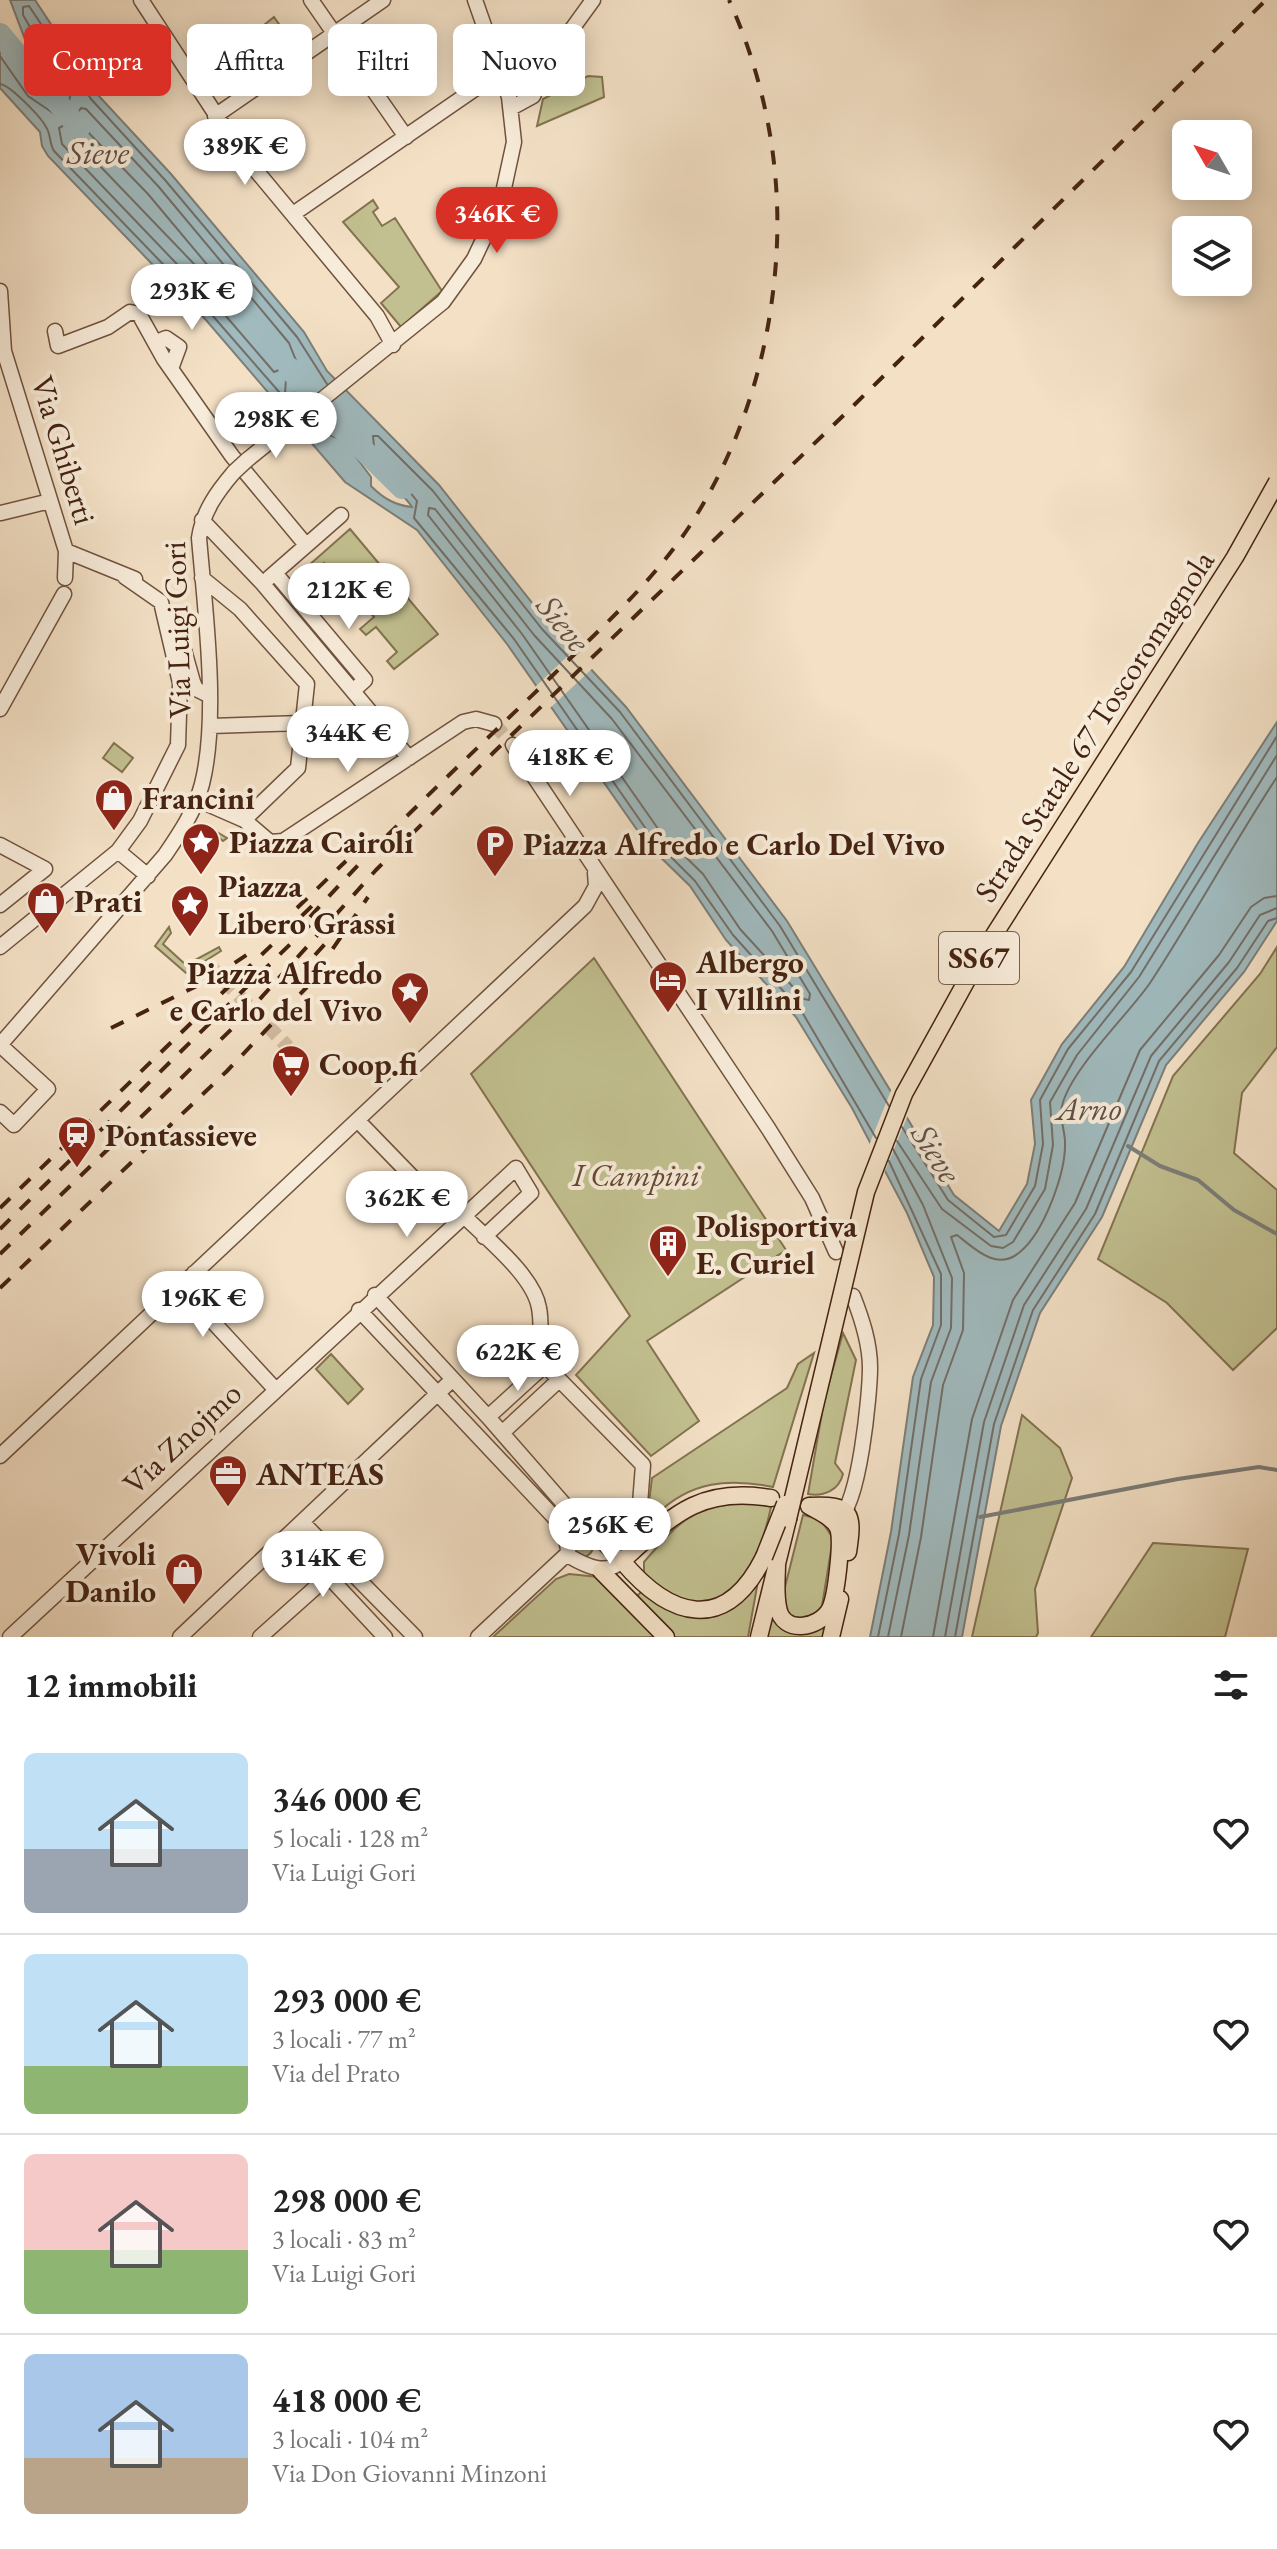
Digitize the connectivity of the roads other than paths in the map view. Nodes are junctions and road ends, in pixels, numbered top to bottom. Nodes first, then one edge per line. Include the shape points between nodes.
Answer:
1 (311, 0) edge
2 (383, 0) edge
3 (475, 0) edge
4 (593, 0) edge
5 (142, 1) edge
6 (328, 24) edge
7 (349, 24) edge
8 (484, 24) edge
9 (328, 39) edge
10 (378, 96) edge
11 (465, 96) edge
12 (508, 96) edge
13 (511, 108) junction
14 (215, 116) junction
15 (406, 137) junction
16 (293, 214) junction
17 (0, 291) edge
18 (55, 331) dead end
19 (388, 348) junction
20 (1277, 482) edge
21 (50, 501) junction
22 (1, 513) edge
23 (341, 515) dead end
24 (202, 520) junction
25 (306, 545) junction
26 (66, 551) junction
27 (275, 573) junction
28 (125, 577) junction
29 (65, 578) dead end
30 (202, 578) junction
31 (263, 584) junction
32 (64, 594) dead end
33 (5, 689) edge
34 (354, 690) junction
35 (208, 695) junction
36 (0, 709) edge
37 (303, 723) junction
38 (494, 724) dead end
39 (211, 726) junction
40 (396, 742) junction
41 (513, 745) tunnel mouth
42 (409, 758) junction
43 (390, 770) junction
44 (196, 799) junction
45 (244, 820) junction
46 (0, 845) edge
47 (118, 851) junction
48 (595, 873) junction
49 (148, 876) junction
50 (0, 905) edge
51 (585, 906) junction
52 (627, 920) junction
53 (0, 947) edge
54 (2, 1038) edge
55 (0, 1112) edge
56 (363, 1126) dead end
57 (459, 1218) junction
58 (484, 1237) junction
59 (836, 1252) dead end
60 (195, 1272) junction
61 (171, 1295) junction
62 (375, 1295) junction
63 (853, 1296) dead end
64 (191, 1298) junction
65 (359, 1310) junction
66 (545, 1365) junction
67 (453, 1379) junction
68 (559, 1380) junction
69 (275, 1389) junction
70 (437, 1395) junction
71 (488, 1417) junction
72 (502, 1433) junction
73 (0, 1456) edge
74 (555, 1493) junction
75 (771, 1498) dead end
76 (542, 1505) junction
77 (847, 1512) junction
78 (831, 1519) junction
79 (302, 1522) junction
80 (584, 1527) junction
81 (569, 1533) junction
82 (289, 1534) junction
83 (647, 1539) junction
84 (598, 1542) junction
85 (567, 1554) junction
86 (771, 1560) junction
87 (584, 1561) junction
88 (622, 1561) junction
89 (343, 1563) junction
90 (601, 1571) junction
91 (329, 1576) junction
92 (760, 1633) edge
93 (406, 1634) edge
94 (187, 1635) edge
95 (10, 1637) edge
96 (260, 1637) edge
97 (385, 1637) edge
98 (478, 1637) edge
99 (666, 1637) edge
100 (831, 1637) edge

1 - 6 street
2 - 7 street
3 - 8 street, Via Luigi Gori
4 - 13 street via 551,58 533,96
5 - 14 street
9 - 14 street
10 - 15 street
11 - 15 street
12 - 13 street, Via Luigi Gori
13 - 19 street, Via Luigi Gori via 510,171 474,259 443,302
14 - 16 street
15 - 16 street
16 - 19 street via 377,316
17 - 21 street, Via Ghiberti via 4,351
18 - 25 street via 58,346 108,327 130,312 139,314 157,342 166,338 179,347 172,366 232,456
19 - 24 street, Via Luigi Gori, bridge via 234,472
20 - 86 main road, Strada Statale 67 Toscoromagnola / SS67, bridge via 1241,548 978,960 904,1094 866,1192
21 - 22 street
21 - 26 street, Via Ghiberti
23 - 25 street
24 - 30 street, Via Luigi Gori
24 - 31 street
25 - 27 street
26 - 28 street
26 - 29 street, Via Ghiberti
27 - 31 street
27 - 34 street via 365,680
28 - 35 street via 168,595 193,682
28 - 47 street via 161,602 180,683 181,711 178,745 140,821
30 - 35 street, Via Luigi Gori
30 - 37 street via 240,609 307,684
31 - 34 street
32 - 33 street
33 - 36 street
34 - 40 street
35 - 39 street, Via Luigi Gori
37 - 39 street
37 - 45 street via 298,768
38 - 42 street via 463,722
39 - 44 street, Via Luigi Gori
40 - 42 street
40 - 43 street
41 - 48 street
42 - 43 street
43 - 45 street via 283,841 270,842
44 - 45 street
44 - 49 street, Via Luigi Gori via 186,825
46 - 50 street via 45,869
47 - 49 street
47 - 53 street
48 - 51 street via 596,886
48 - 52 street
49 - 54 street, Via Luigi Gori
51 - 52 street via 612,908
51 - 60 street
52 - 59 street via 768,1128 812,1198
54 - 55 street via 48,1089 14,1125
56 - 57 street
57 - 58 street
57 - 58 street, Via Znojmo via 516,1168 531,1193
57 - 62 street, Via Znojmo
58 - 66 street via 530,1283 539,1307
60 - 61 street
60 - 64 street
61 - 64 street
61 - 73 street
62 - 65 street, Via Znojmo
62 - 67 street
63 - 77 street via 870,1369
64 - 69 street
65 - 69 street, Via Znojmo
65 - 70 street
66 - 68 street
66 - 71 street
67 - 70 street
67 - 71 street
68 - 72 street
68 - 83 street via 643,1465 638,1530
69 - 95 street, Via Znojmo
70 - 76 street
70 - 79 street
71 - 72 street
72 - 74 street
74 - 76 street
74 - 80 street
75 - 83 main road via 705,1498
76 - 81 street
77 - 78 street
77 - 78 main road via 834,1505 809,1506
77 - 100 main road via 851,1530
78 - 86 main road via 841,1542 831,1607 821,1620 792,1626 781,1617
79 - 82 street
79 - 89 street
80 - 81 street
80 - 84 street
81 - 85 street
82 - 91 street
82 - 94 street
83 - 88 main road
84 - 87 street via 596,1553
84 - 88 street
85 - 87 street
85 - 98 street
86 - 88 main road via 742,1590 716,1607 698,1610 658,1598
86 - 92 main road
87 - 90 street
88 - 90 street
89 - 91 street
89 - 93 street
90 - 99 main road
91 - 96 street
91 - 97 street

